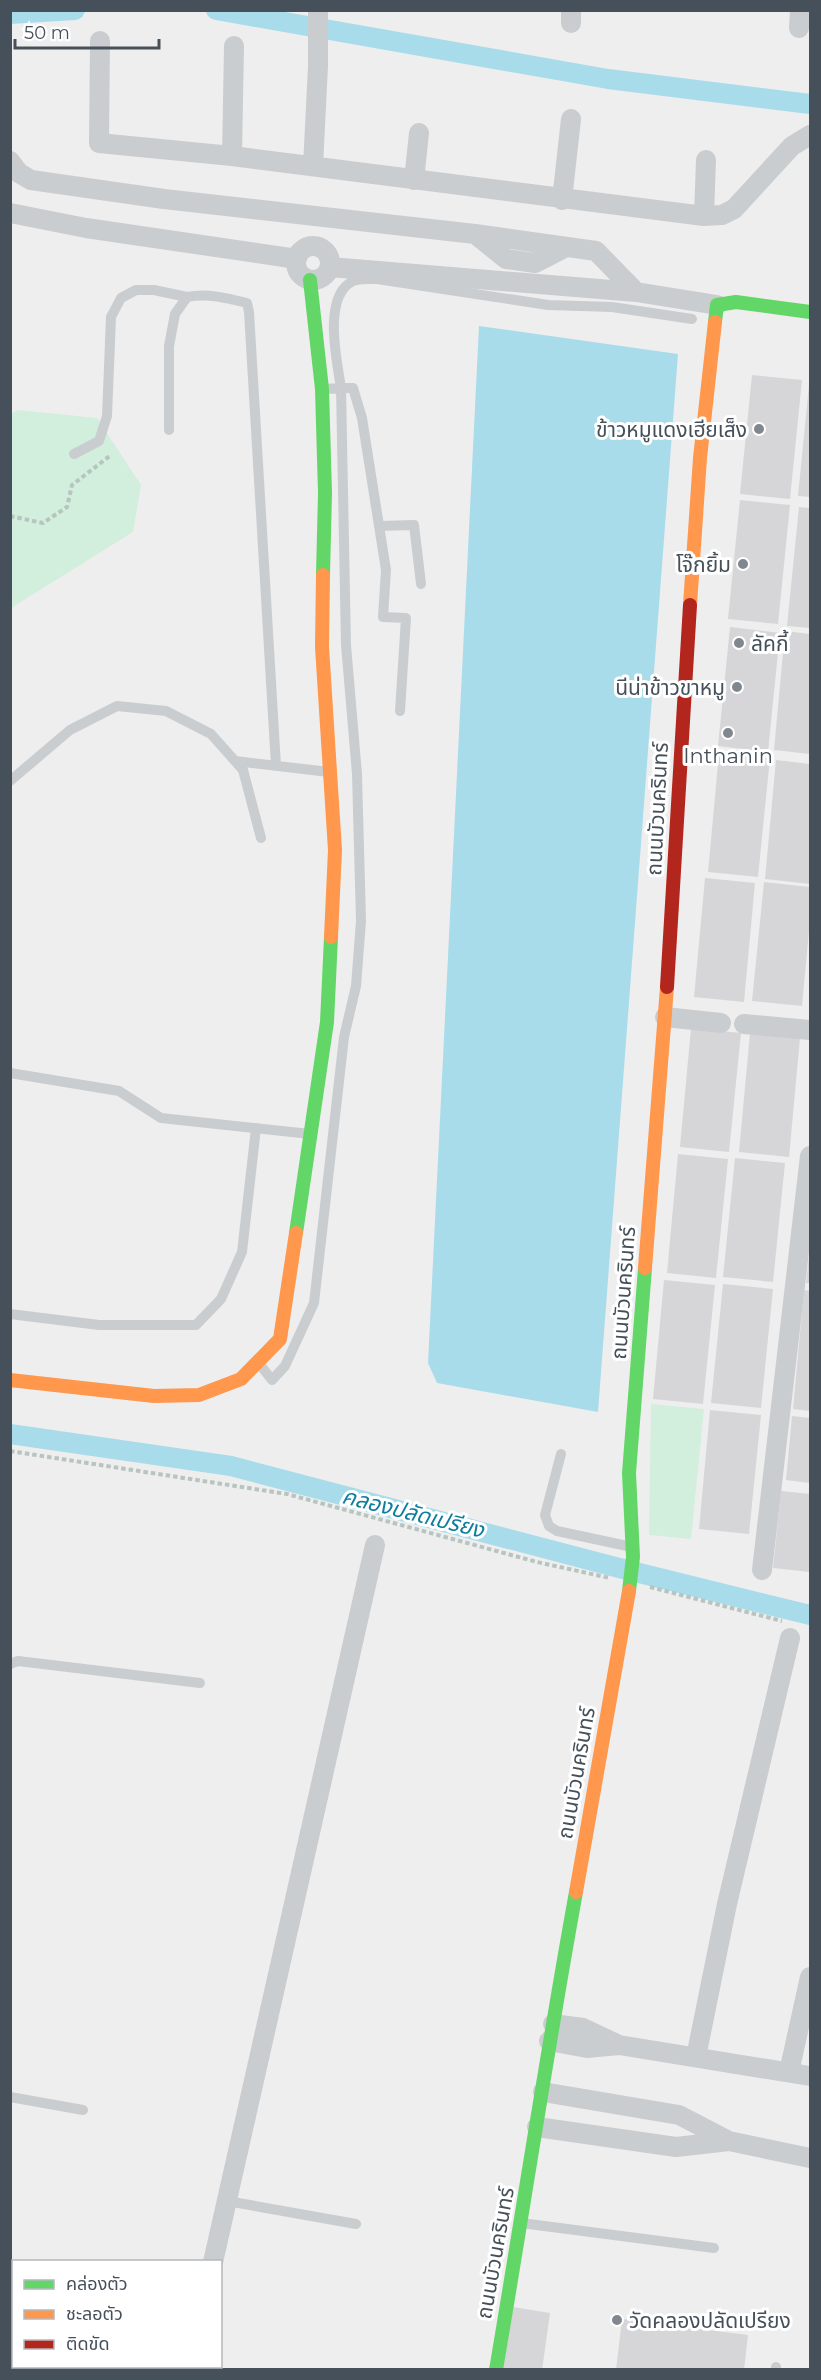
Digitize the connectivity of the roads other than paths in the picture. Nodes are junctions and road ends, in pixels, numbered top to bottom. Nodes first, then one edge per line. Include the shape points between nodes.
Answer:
1 (318, 10) edge
2 (100, 41) dead end
3 (234, 46) dead end
4 (571, 119) dead end
5 (419, 133) dead end
6 (810, 135) edge
7 (232, 156) junction
8 (706, 160) dead end
9 (10, 161) edge
10 (313, 166) junction
11 (414, 180) junction
12 (562, 200) junction
13 (10, 213) edge
14 (704, 216) junction
15 (297, 259) junction
16 (330, 267) junction
17 (310, 280) junction
18 (636, 292) junction
19 (187, 297) junction
20 (717, 305) junction
21 (810, 312) edge
22 (692, 319) dead end
23 (342, 388) junction
24 (322, 389) junction
25 (169, 430) dead end
26 (74, 454) dead end
27 (379, 526) junction
28 (421, 584) dead end
29 (400, 711) dead end
30 (235, 760) junction
31 (276, 766) junction
32 (329, 772) junction
33 (10, 781) edge
34 (261, 838) dead end
35 (665, 1017) junction
36 (721, 1023) dead end
37 (744, 1024) dead end
38 (810, 1030) edge
39 (10, 1073) edge
40 (256, 1128) junction
41 (311, 1134) junction
42 (810, 1156) edge
43 (10, 1314) edge
44 (258, 1362) junction
45 (10, 1380) edge
46 (561, 1454) dead end
47 (375, 1545) dead end
48 (633, 1552) junction
49 (762, 1570) dead end
50 (789, 1630) road end
51 (10, 1664) edge
52 (200, 1683) dead end
53 (810, 1977) edge
54 (551, 2033) junction
55 (696, 2057) junction
56 (789, 2072) junction
57 (810, 2076) edge
58 (543, 2092) junction
59 (10, 2097) edge
60 (83, 2110) dead end
61 (537, 2127) junction
62 (729, 2141) junction
63 (810, 2158) edge
64 (227, 2201) junction
65 (521, 2223) junction
66 (356, 2224) dead end
67 (714, 2248) dead end
68 (213, 2260) edge
69 (496, 2370) edge

1 - 10 street
2 - 7 street via 99,144
3 - 7 street
4 - 12 street
5 - 11 street
6 - 14 street via 785,152 734,209 722,215
7 - 10 street
8 - 14 street
9 - 18 street via 31,180 475,234 506,259 536,263 566,247 596,251
10 - 11 street
11 - 12 street
12 - 14 street
13 - 15 street
15 - 16 street via 304,249 317,247 327,254
15 - 17 street via 299,272
16 - 17 street via 322,277
16 - 18 street
17 - 24 street
18 - 20 street
19 - 25 lane via 175,314 169,346
19 - 26 lane via 136,290 121,298 111,317 107,416 99,441
19 - 31 lane via 222,297 247,303 249,312
20 - 21 street via 736,302
20 - 35 street, ถนนบัวนครินทร์ via 699,470
22 - 23 lane via 612,307 548,305 377,279 354,281 339,295 334,323
23 - 24 lane
23 - 27 lane via 353,388 362,418
23 - 44 lane via 346,645 357,774 361,921 356,986 344,1037 314,1303 285,1366 272,1380
24 - 32 street via 322,647
27 - 28 lane via 414,525
27 - 29 lane via 386,570 383,617 406,618
30 - 31 lane
30 - 33 lane via 212,734 166,711 117,706 70,730
30 - 34 lane via 243,770
31 - 32 lane
32 - 41 street via 334,850 327,1022
35 - 36 street
35 - 48 street, ถนนบัวนครินทร์ via 630,1462
37 - 38 street
39 - 40 lane via 119,1091 161,1118
40 - 41 lane
40 - 43 lane via 242,1252 221,1299 196,1326 99,1325
41 - 44 street via 280,1339
42 - 49 street
44 - 45 street via 241,1378 199,1395 154,1396
46 - 48 lane via 545,1515 549,1526
47 - 64 street
48 - 54 street, ถนนบัวนครินทร์ via 626,1618
50 - 55 street
51 - 52 lane via 18,1661
53 - 56 street
54 - 55 street via 583,2028 619,2045
54 - 58 street, ถนนบัวนครินทร์
55 - 56 street
56 - 57 street
58 - 61 street, ถนนบัวนครินทร์
58 - 62 street via 679,2115
59 - 60 lane
61 - 62 street via 676,2147
61 - 65 street, ถนนบัวนครินทร์
62 - 63 street
64 - 66 lane
64 - 68 street
65 - 67 lane
65 - 69 street, ถนนบัวนครินทร์

